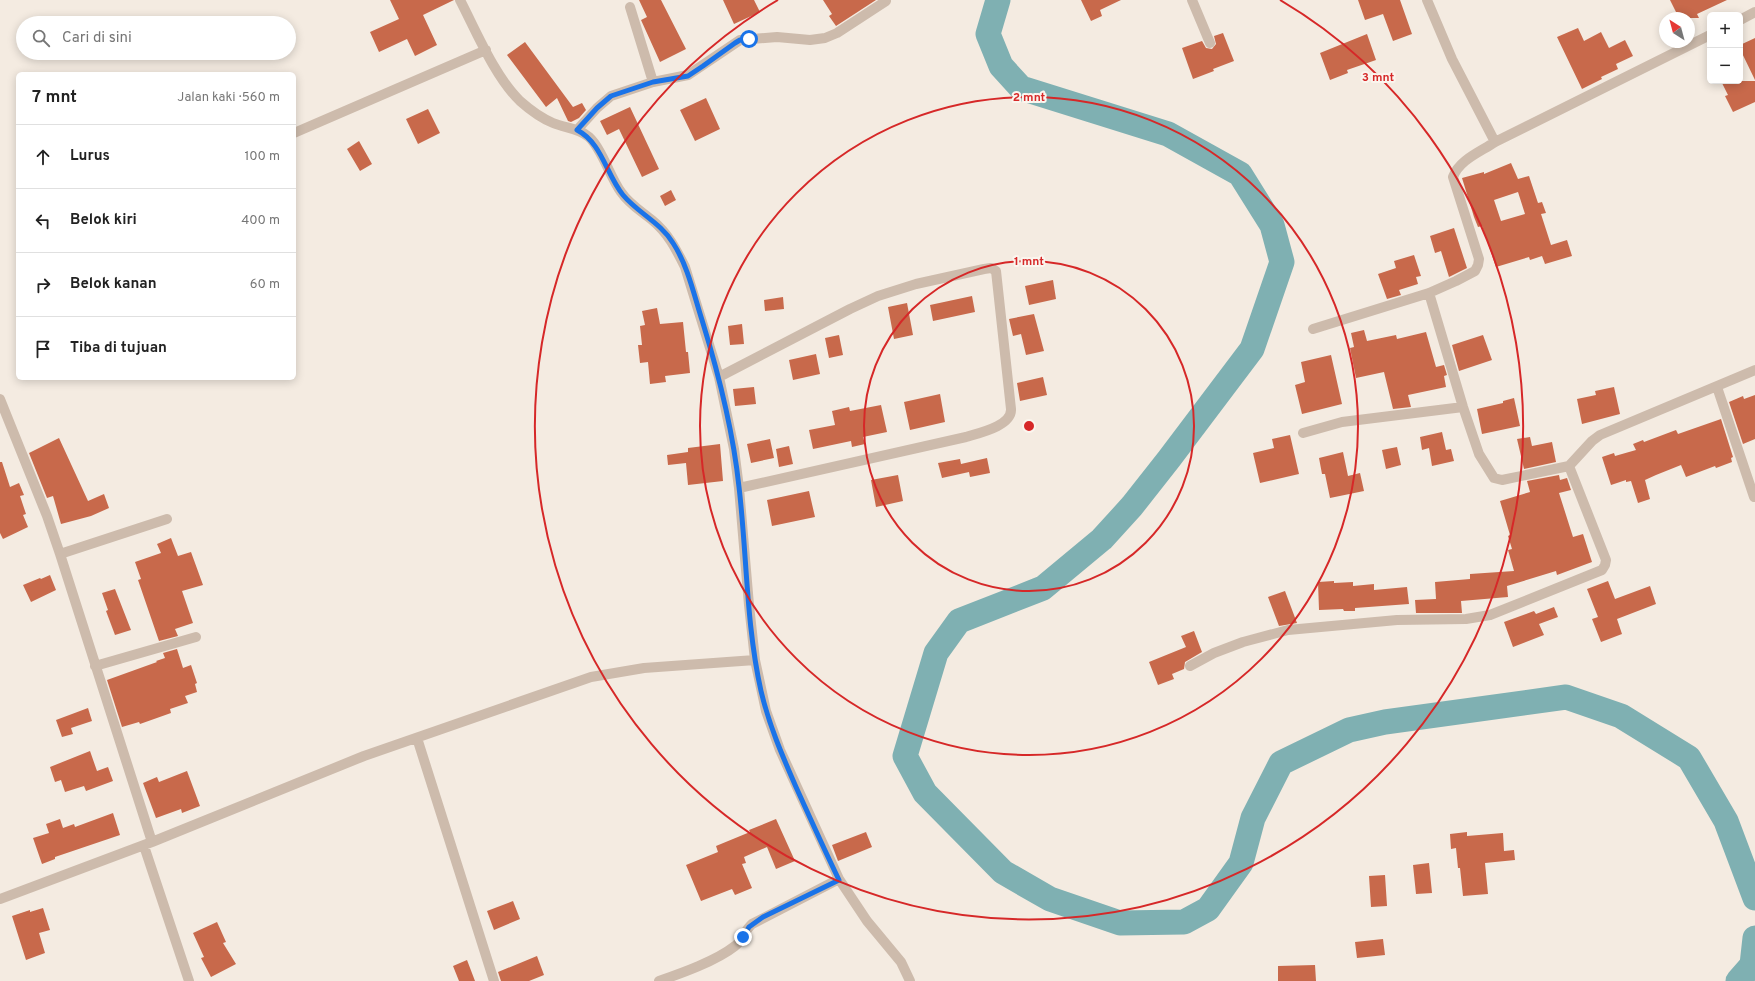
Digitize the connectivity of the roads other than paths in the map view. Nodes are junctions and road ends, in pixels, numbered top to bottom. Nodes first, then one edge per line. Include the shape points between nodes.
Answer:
1 (460, 0) edge
2 (1192, 0) edge
3 (1426, 0) edge
4 (886, 1) edge
5 (630, 7) dead end
6 (1755, 12) edge
7 (1743, 18) edge
8 (1707, 36) edge
9 (1210, 43) dead end
10 (486, 50) junction
11 (653, 82) junction
12 (577, 130) junction
13 (296, 132) edge
14 (1495, 142) junction
15 (1429, 293) junction
16 (1313, 329) dead end
17 (1755, 370) edge
18 (719, 377) junction
19 (1717, 387) junction
20 (0, 399) edge
21 (1463, 407) junction
22 (1303, 432) dead end
23 (1569, 466) junction
24 (740, 488) junction
25 (1754, 497) edge
26 (167, 519) dead end
27 (60, 554) junction
28 (196, 637) dead end
29 (755, 660) junction
30 (95, 666) junction
31 (1190, 666) dead end
32 (417, 738) junction
33 (148, 844) junction
34 (839, 880) junction
35 (0, 899) edge
36 (189, 981) edge
37 (494, 981) edge
38 (659, 981) edge
39 (910, 981) edge

1 - 10 street
2 - 9 street
3 - 14 street via 1452,59
4 - 11 street via 825,38 810,40 777,37 740,40 688,76
5 - 11 street
6 - 7 street
8 - 14 street
10 - 12 street via 503,80 520,101 553,123
10 - 13 street
11 - 12 street via 611,96
12 - 18 street via 595,145 611,177 628,201 658,226 674,244 685,267
14 - 15 street via 1464,161 1453,178 1479,259 1478,265 1475,271
15 - 16 street
15 - 21 street
17 - 19 street
18 - 24 street
18 - 24 street via 850,308 878,296 984,268 996,271 1011,409 1006,421 966,437
19 - 23 street via 1600,435
19 - 25 street
20 - 27 street
21 - 22 street via 1342,422
21 - 23 street via 1479,454 1494,478 1502,480
23 - 31 street via 1606,560 1602,570 1490,615 1466,619 1397,620 1288,630 1243,642
24 - 29 street via 748,605
26 - 27 street
27 - 30 street
28 - 30 street
29 - 32 street via 644,668 591,677
29 - 34 street via 773,732
30 - 33 street
32 - 33 street via 364,756
32 - 37 street
33 - 35 street
33 - 36 street
34 - 38 street via 752,924 738,944 722,954
34 - 39 street via 867,921 901,962

